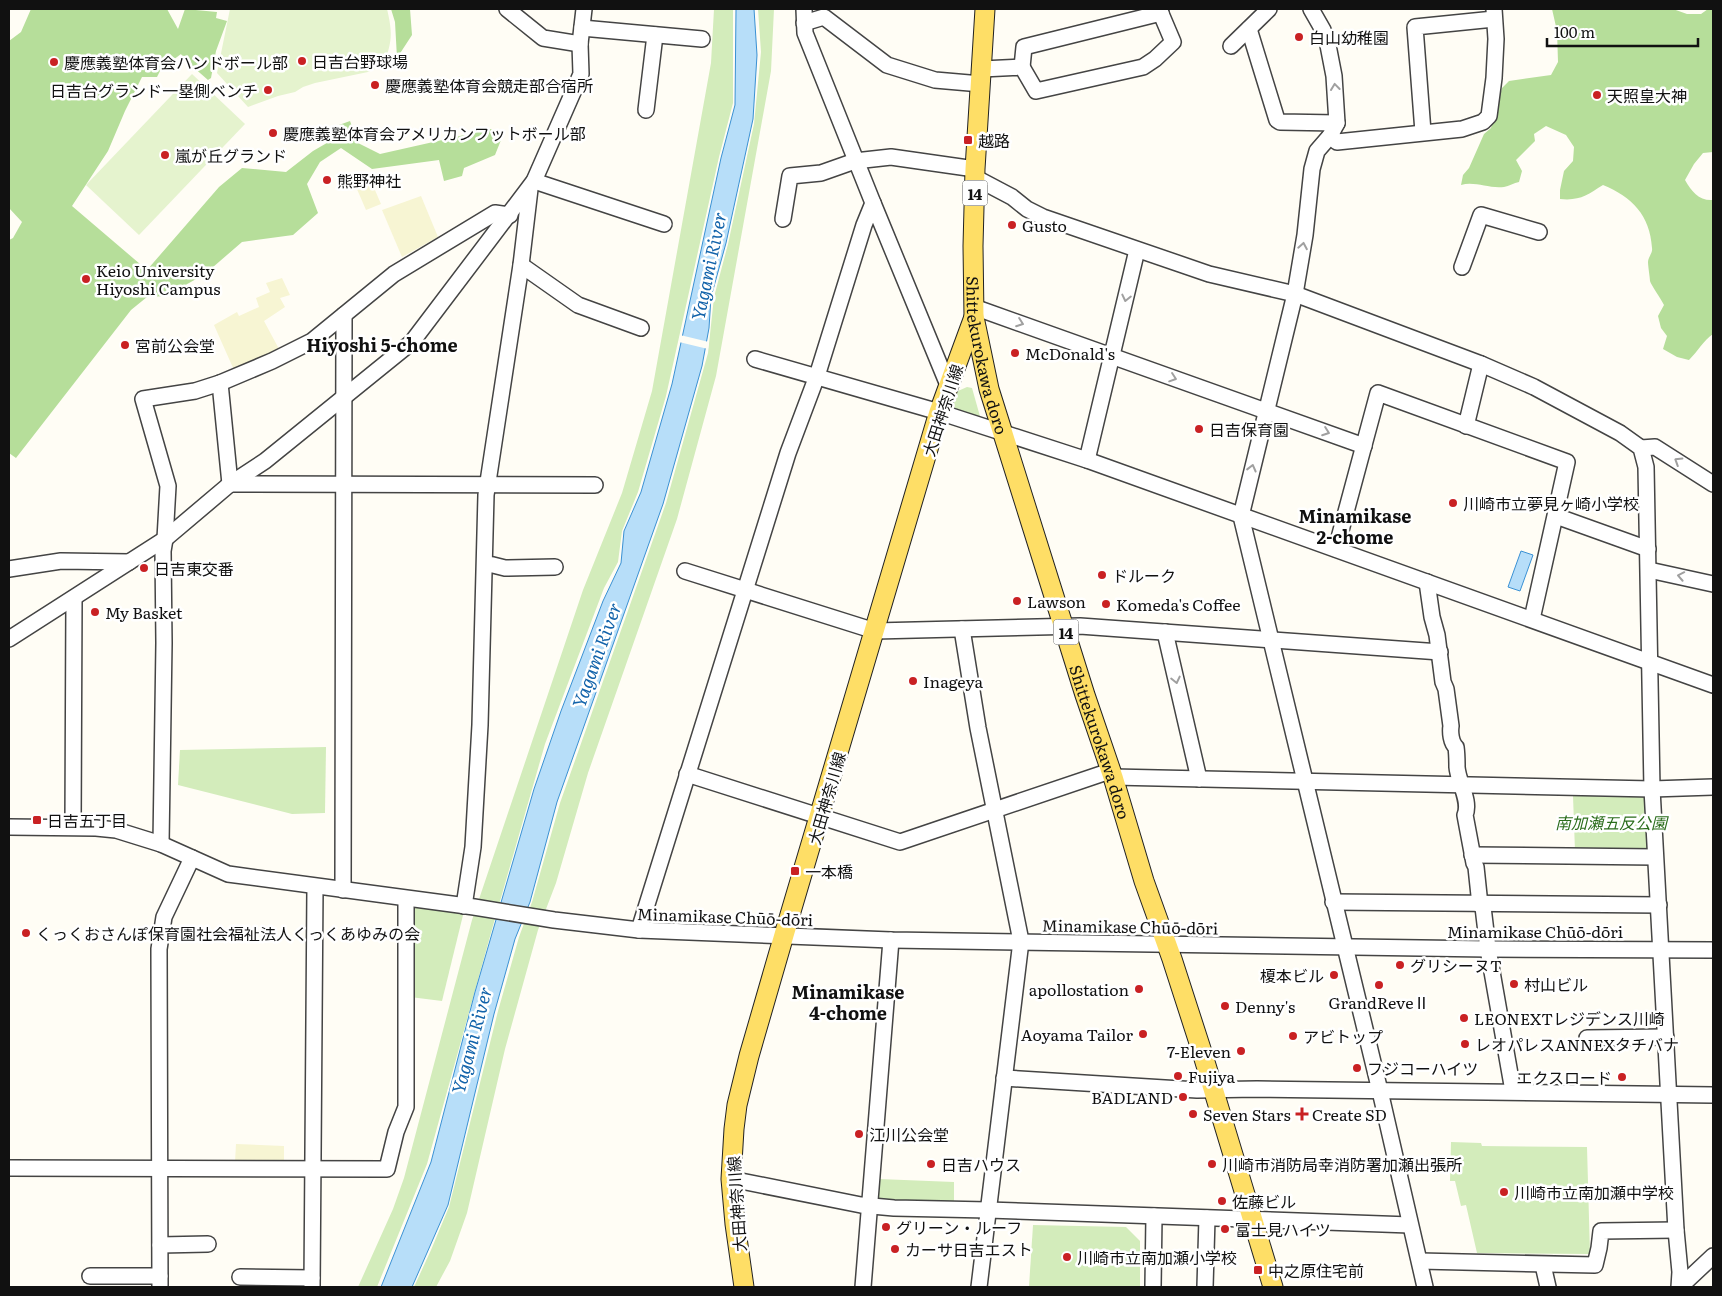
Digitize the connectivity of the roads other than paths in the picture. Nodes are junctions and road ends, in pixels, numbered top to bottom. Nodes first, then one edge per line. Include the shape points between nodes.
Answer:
1 (507, 9) edge
2 (584, 9) edge
3 (1269, 9) edge
4 (1311, 9) edge
5 (982, 10) edge
6 (1160, 11) edge
7 (1494, 14) edge
8 (804, 16) edge
9 (582, 28) junction
10 (1249, 29) junction
11 (655, 35) junction
12 (702, 39) dead end
13 (580, 44) junction
14 (1231, 46) dead end
15 (1022, 67) junction
16 (981, 76) junction
17 (646, 110) dead end
18 (1334, 129) junction
19 (1424, 132) junction
20 (855, 161) junction
21 (975, 173) junction
22 (532, 184) junction
23 (873, 203) junction
24 (510, 215) junction
25 (783, 219) dead end
26 (664, 224) dead end
27 (1538, 232) dead end
28 (1137, 250) junction
29 (521, 265) junction
30 (1462, 267) dead end
31 (1295, 294) junction
32 (974, 312) junction
33 (344, 315) junction
34 (641, 328) dead end
35 (1112, 357) junction
36 (756, 359) dead end
37 (1481, 364) junction
38 (817, 376) junction
39 (220, 383) junction
40 (948, 385) junction
41 (344, 397) junction
42 (1266, 411) junction
43 (939, 412) junction
44 (1466, 426) junction
45 (1002, 431) junction
46 (1364, 446) junction
47 (1641, 448) junction
48 (1087, 460) junction
49 (230, 484) junction
50 (1713, 484) edge
51 (345, 485) junction
52 (487, 485) junction
53 (595, 485) dead end
54 (1241, 516) junction
55 (1556, 516) junction
56 (165, 539) junction
57 (1336, 549) junction
58 (1648, 549) junction
59 (129, 562) junction
60 (485, 564) junction
61 (555, 567) dead end
62 (9, 569) edge
63 (685, 570) dead end
64 (1648, 570) junction
65 (1427, 582) junction
66 (1713, 584) edge
67 (746, 590) junction
68 (74, 598) junction
69 (1532, 619) junction
70 (1064, 627) junction
71 (962, 629) junction
72 (875, 631) junction
73 (1165, 632) junction
74 (9, 639) edge
75 (1270, 640) junction
76 (1440, 652) junction
77 (1650, 661) junction
78 (1713, 685) edge
79 (687, 774) junction
80 (1111, 774) junction
81 (1199, 779) junction
82 (1304, 781) junction
83 (1460, 785) junction
84 (1713, 787) edge
85 (1652, 789) junction
86 (994, 810) junction
87 (820, 816) junction
88 (9, 827) edge
89 (73, 828) junction
90 (161, 844) junction
91 (1472, 855) junction
92 (192, 858) junction
93 (1655, 858) junction
94 (314, 887) junction
95 (343, 890) junction
96 (406, 899) junction
97 (1333, 902) junction
98 (1480, 902) junction
99 (1659, 905) junction
100 (469, 906) junction
101 (639, 930) junction
102 (784, 936) junction
103 (891, 940) junction
104 (1021, 941) junction
105 (1167, 944) junction
106 (1344, 947) junction
107 (1488, 949) junction
108 (1661, 950) junction
109 (1713, 950) edge
110 (1666, 1037) junction
111 (1587, 1038) dead end
112 (1004, 1078) junction
113 (1212, 1089) junction
114 (1380, 1091) junction
115 (1513, 1091) junction
116 (1669, 1095) junction
117 (1713, 1095) edge
118 (9, 1168) edge
119 (161, 1169) junction
120 (313, 1170) junction
121 (731, 1179) junction
122 (871, 1206) junction
123 (988, 1210) junction
124 (1154, 1216) junction
125 (1207, 1218) junction
126 (1253, 1220) junction
127 (1410, 1225) junction
128 (1676, 1230) junction
129 (208, 1244) dead end
130 (160, 1245) junction
131 (1713, 1256) edge
132 (1420, 1262) junction
133 (1543, 1265) junction
134 (98, 1274) dead end
135 (240, 1277) dead end
136 (160, 1282) edge
137 (312, 1283) edge
138 (744, 1287) edge
139 (863, 1287) edge
140 (979, 1287) edge
141 (1153, 1287) edge
142 (1205, 1287) edge
143 (1274, 1287) edge
144 (1425, 1287) edge
145 (1548, 1287) edge
146 (1680, 1287) edge

1 - 13 street via 543,38
2 - 9 street
3 - 10 street
18 -> 4 street via 1334,76 1323,30
5 - 16 main road, Shittekurokawa doro / 14
6 - 15 street via 1024,47
6 - 15 street via 1173,42 1155,60 1143,66 1036,91
7 - 19 street via 1496,39 1489,116 1483,122 1462,129
7 - 19 street via 1415,27
8 - 16 street via 824,17 887,65 935,80
8 - 20 street via 805,33
9 - 11 street
9 - 13 street
10 - 14 street
10 - 18 street via 1277,120
11 - 12 street
11 - 17 street
13 - 22 street via 581,74
15 - 16 street
16 - 21 main road, Shittekurokawa doro / 14
18 - 19 street via 1338,142
31 -> 18 street via 1312,169 1317,151
20 - 21 street via 891,157
20 - 23 street
20 - 25 street via 821,173 790,176
21 - 28 street via 1043,217
21 - 32 main road, Shittekurokawa doro / 14
22 - 24 street
22 - 26 street
22 - 29 street
23 - 38 street
23 - 40 street
24 - 33 street via 495,214 394,274
24 - 41 street via 412,342
27 - 30 street via 1481,215
28 - 31 street via 1209,274
28 -> 35 street
29 - 34 street via 578,305
29 - 52 street
31 - 37 street
31 - 42 street
32 -> 35 street
32 - 40 main road, 大田神奈川線
32 - 45 main road, Shittekurokawa doro / 14 via 989,389
33 - 39 street via 312,340 272,362
33 - 41 street
35 -> 42 street
35 - 48 street
36 - 38 street
37 - 44 street
37 - 47 street via 1563,402
38 - 43 street
38 - 67 street via 788,453
39 - 49 street
39 - 56 street via 195,391 143,398 168,486
40 - 43 main road, 大田神奈川線
41 - 49 street via 265,461
41 - 51 street
42 -> 46 street
54 -> 42 street
43 - 45 street
43 - 72 main road, 大田神奈川線
44 - 46 street via 1378,393
44 - 55 street via 1567,462
45 - 48 street
45 - 70 main road, Shittekurokawa doro / 14
46 - 57 street
50 -> 47 street via 1655,447
47 - 58 street via 1646,467
48 - 54 street
49 - 51 street
49 - 56 street
51 - 52 street
51 - 95 street
52 - 53 street
52 - 60 street
54 - 57 street
54 - 75 street
55 - 58 street
55 - 69 street
56 - 59 street
56 - 90 street
57 - 65 street
58 - 64 street
59 - 62 street via 61,561
59 - 68 street
60 - 61 street via 505,568
60 - 100 street via 480,725
63 - 67 street
66 -> 64 street
64 - 77 street
65 - 69 street
65 - 76 street
67 - 72 street
67 - 79 street
68 - 74 street
68 - 89 street
69 - 77 street
70 - 71 street
70 - 73 street
70 - 80 main road, Shittekurokawa doro / 14
71 - 72 street
71 - 86 street
72 - 87 main road, 大田神奈川線
73 - 75 street
73 -> 81 street
75 - 76 street
75 - 82 street
76 - 83 street
77 - 78 street
77 - 85 street
79 - 87 street
79 - 101 street
80 - 81 street
80 - 86 street
80 - 105 main road, Shittekurokawa doro / 14
81 - 82 street
82 - 83 street
82 - 97 street
83 - 85 street
83 - 91 street
84 - 85 street
85 - 93 street
86 - 87 street via 900,842
86 - 104 street
87 - 102 main road, 大田神奈川線
88 - 89 street, Minamikase Chūō-dōri
89 - 90 street, Minamikase Chūō-dōri via 116,830
90 - 92 street, Minamikase Chūō-dōri
91 - 93 street
91 - 98 street
92 - 94 street, Minamikase Chūō-dōri via 228,874
92 - 119 street via 164,917 159,949
93 - 99 street
94 - 95 street, Minamikase Chūō-dōri
94 - 120 street
95 - 96 street, Minamikase Chūō-dōri
96 - 100 street, Minamikase Chūō-dōri
96 - 120 street via 406,1107 386,1169
97 - 98 street
97 - 106 street
98 - 99 street
98 - 107 street
99 - 108 street
100 - 101 street, Minamikase Chūō-dōri
101 - 102 street, Minamikase Chūō-dōri
102 - 103 street, Minamikase Chūō-dōri
102 - 121 main road, 大田神奈川線 via 737,1105
103 - 104 street, Minamikase Chūō-dōri
103 - 122 street
104 - 105 street, Minamikase Chūō-dōri
104 - 112 street
105 - 106 street, Minamikase Chūō-dōri
105 - 113 main road, Shittekurokawa doro / 14
106 - 107 street, Minamikase Chūō-dōri
106 - 114 street
107 - 108 street, Minamikase Chūō-dōri
107 - 115 street
108 - 109 street, Minamikase Chūō-dōri
108 - 110 street
110 - 111 street
110 - 116 street
112 - 113 street
112 - 123 street
113 - 114 street
113 - 126 main road, Shittekurokawa doro / 14
114 - 115 street
114 - 127 street
115 - 116 street
116 - 117 street
116 - 128 street
118 - 119 street
119 - 120 street
119 - 130 street
120 - 137 street
121 - 122 street
121 - 138 main road, 大田神奈川線
122 - 123 street
122 - 139 street
123 - 124 street
123 - 140 street
124 - 125 street
124 - 141 street
125 - 126 street
125 - 142 street
126 - 127 street
126 - 143 main road, Shittekurokawa doro / 14
127 - 132 street
128 - 133 street via 1601,1231 1595,1266
128 - 146 street
129 - 130 street
130 - 136 street
131 - 146 street
132 - 133 street
132 - 144 street
133 - 145 street
134 - 136 street
135 - 137 street

